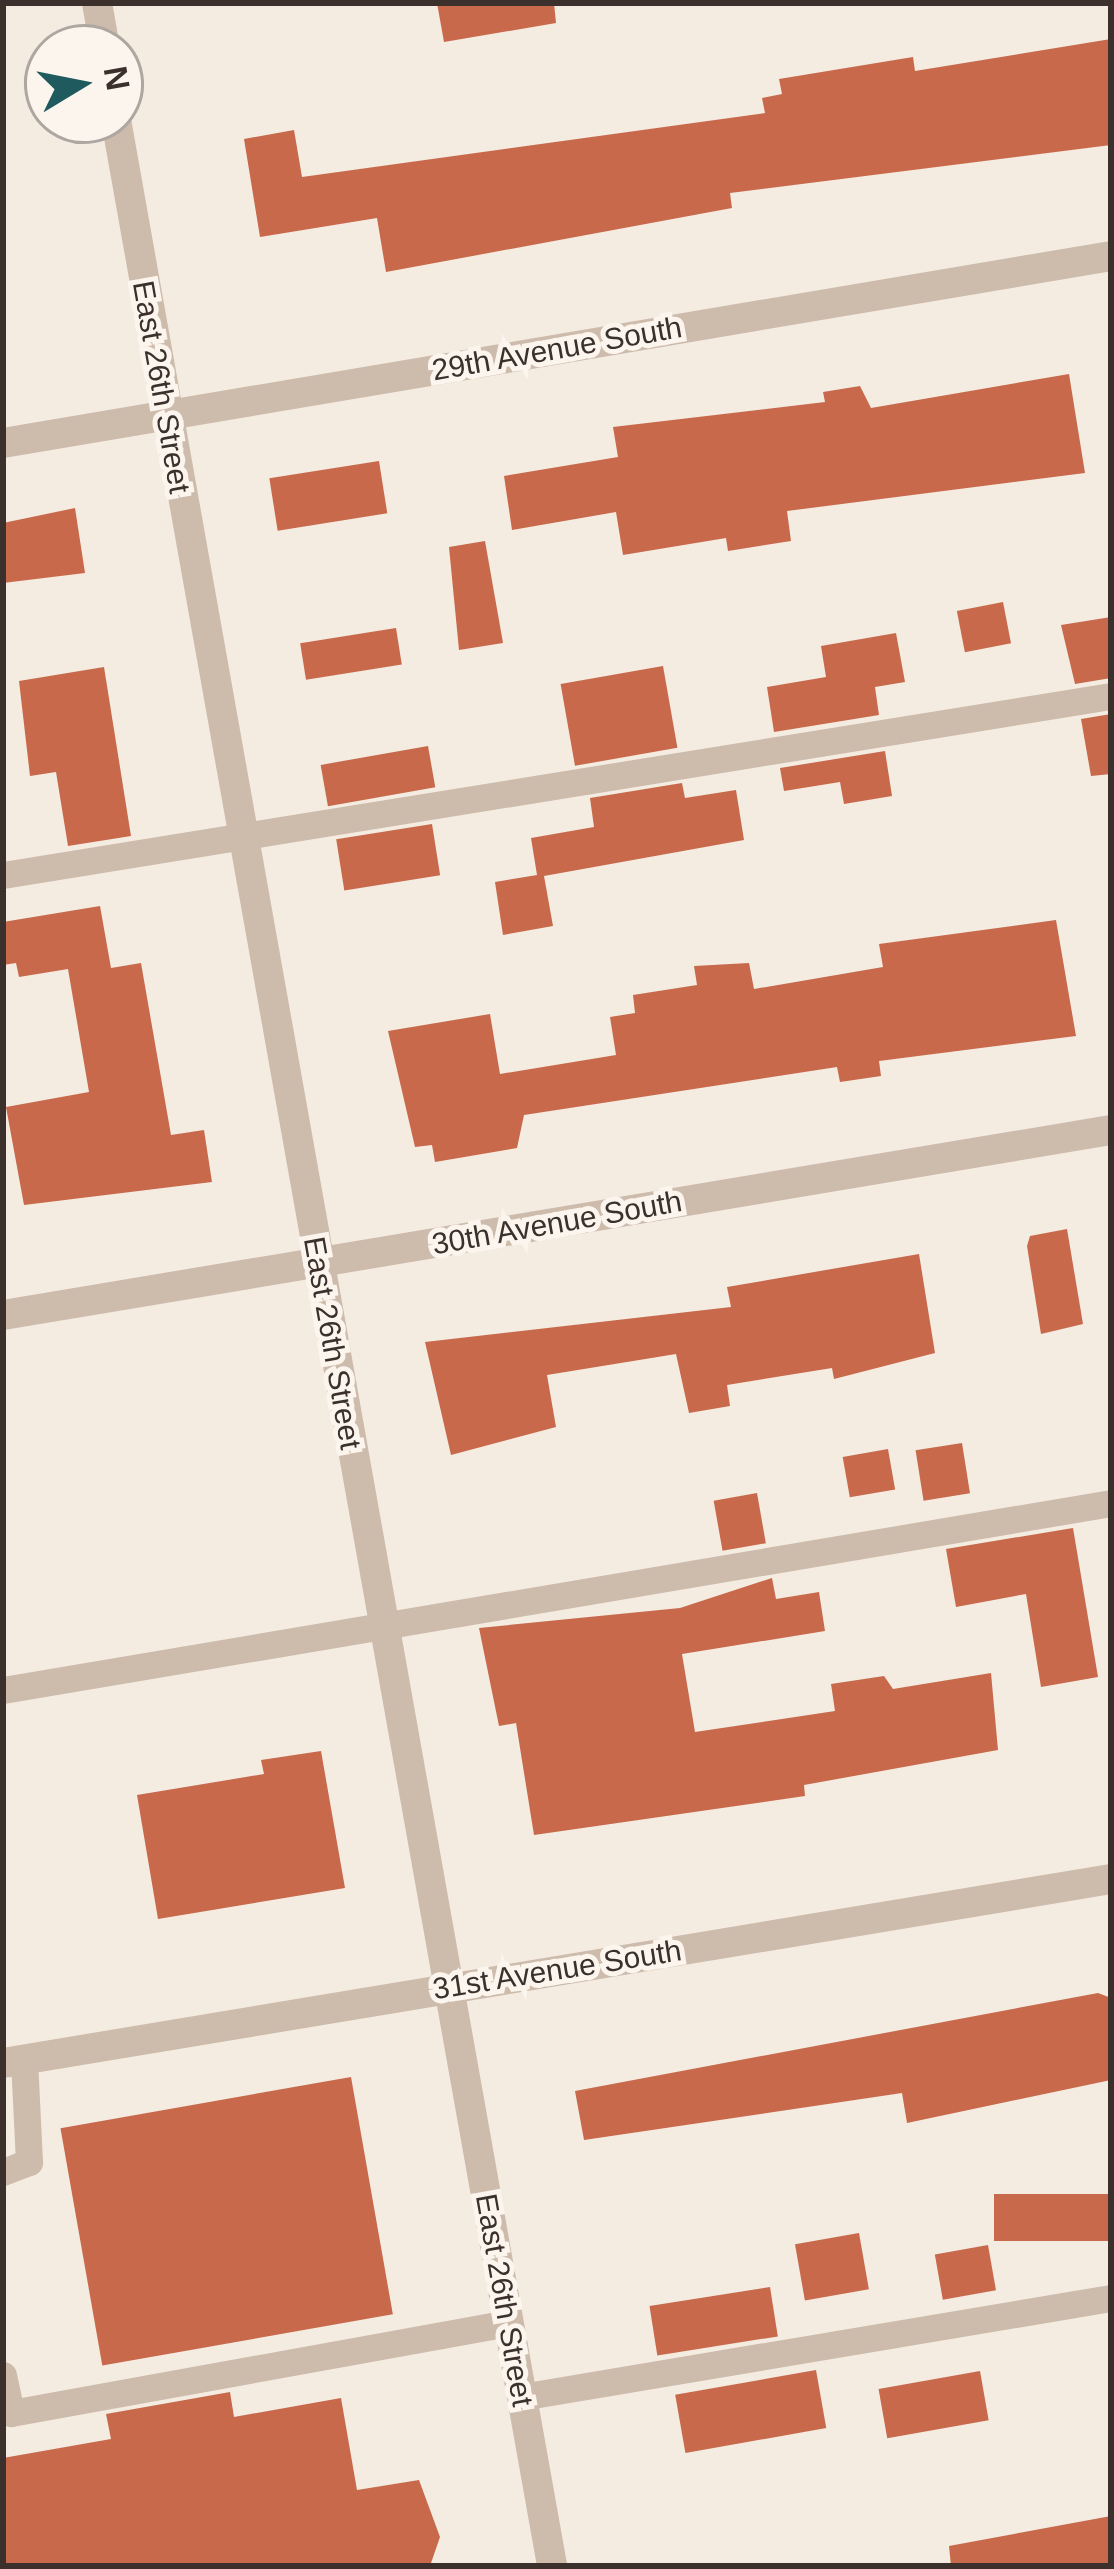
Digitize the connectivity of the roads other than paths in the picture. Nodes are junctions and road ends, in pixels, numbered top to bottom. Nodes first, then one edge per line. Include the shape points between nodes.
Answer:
1 (120, 144) edge
2 (1111, 256) edge
3 (166, 416) junction
4 (3, 442) edge
5 (1111, 696) edge
6 (241, 836) junction
7 (3, 875) edge
8 (1111, 1130) edge
9 (318, 1262) junction
10 (3, 1315) edge
11 (1111, 1503) edge
12 (383, 1625) junction
13 (3, 1690) edge
14 (1111, 1879) edge
15 (448, 1988) junction
16 (14, 2061) edge
17 (3, 2172) edge
18 (1111, 2299) edge
19 (508, 2324) junction
20 (3, 2375) edge
21 (521, 2397) junction
22 (552, 2566) edge

1 - 3 street, East 26th Street
2 - 3 street, 29th Avenue South
3 - 4 street, 29th Avenue South
3 - 6 street, East 26th Street
5 - 6 lane
6 - 7 lane
6 - 9 street, East 26th Street
8 - 9 street, 30th Avenue South
9 - 10 street, 30th Avenue South
9 - 12 street, East 26th Street
11 - 12 lane
12 - 13 lane
12 - 15 street, East 26th Street
14 - 15 street, 31st Avenue South
15 - 16 street, 31st Avenue South
15 - 19 street, East 26th Street
16 - 17 lane via 29,2162
18 - 21 lane
19 - 20 lane via 11,2413
19 - 21 street, East 26th Street
21 - 22 street, East 26th Street

